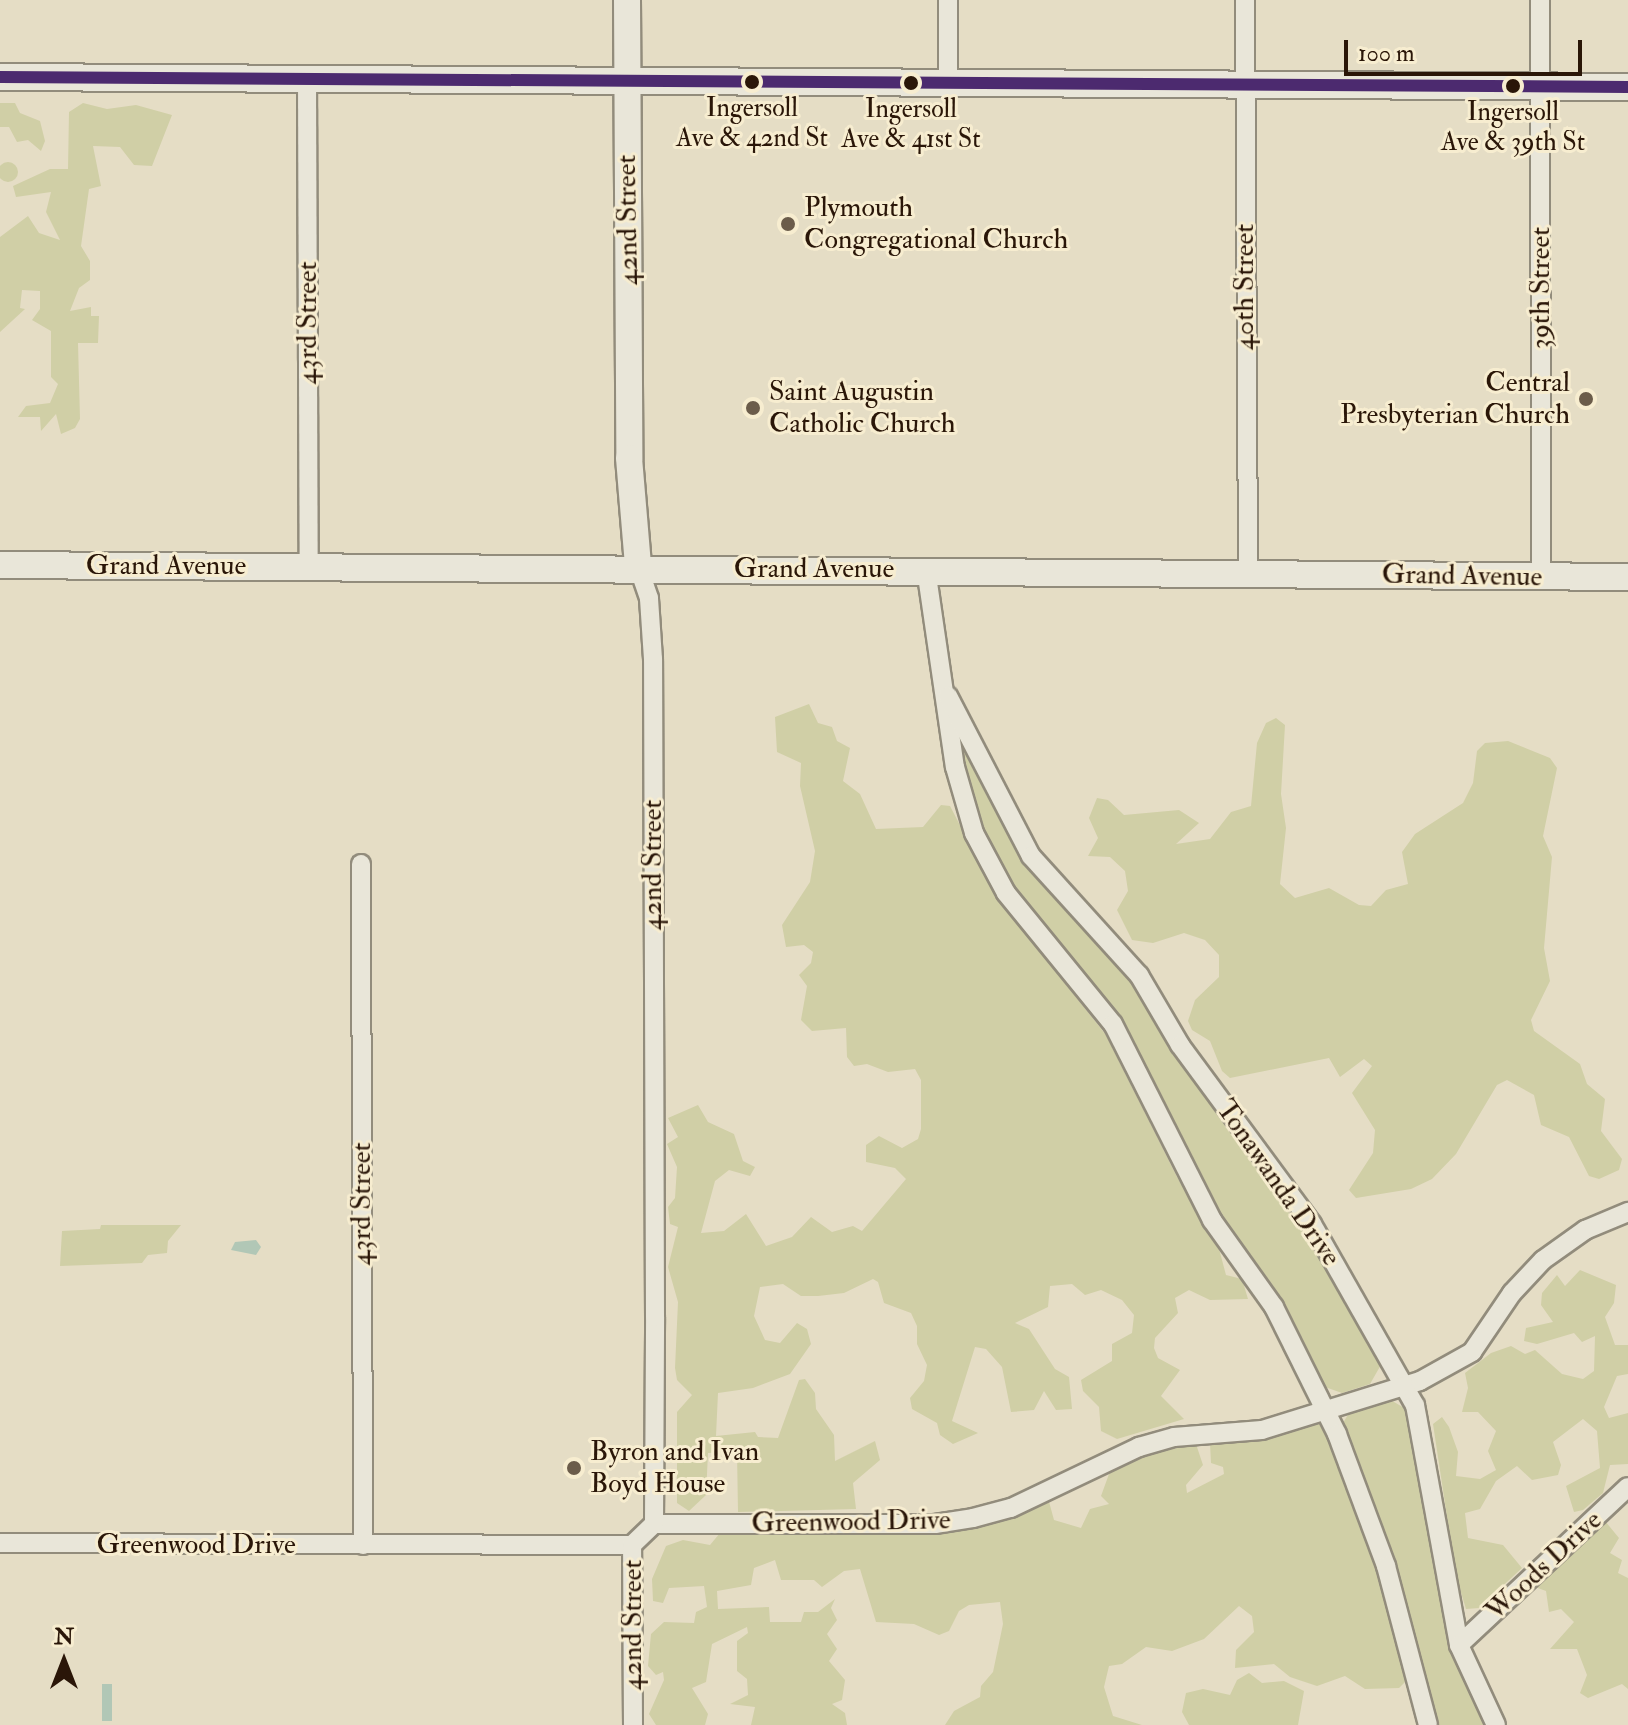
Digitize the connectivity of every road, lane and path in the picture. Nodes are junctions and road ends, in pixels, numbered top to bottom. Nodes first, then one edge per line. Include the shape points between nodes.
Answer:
1 (627, 0) edge
2 (948, 0) edge
3 (1245, 0) edge
4 (1540, 0) edge
5 (0, 77) edge
6 (307, 80) junction
7 (627, 80) junction
8 (948, 82) junction
9 (1245, 84) junction
10 (1538, 86) junction
11 (1628, 87) edge
12 (0, 565) edge
13 (309, 566) junction
14 (638, 566) junction
15 (926, 569) junction
16 (1248, 573) junction
17 (1541, 577) junction
18 (1628, 577) edge
19 (947, 695) junction
20 (361, 864) dead end
21 (1628, 1212) edge
22 (1403, 1386) junction
23 (1325, 1409) junction
24 (1628, 1487) edge
25 (654, 1524) junction
26 (0, 1543) edge
27 (363, 1545) junction
28 (632, 1545) junction
29 (1459, 1645) junction
30 (633, 1725) edge
31 (1428, 1725) edge
32 (1496, 1725) edge

1 - 7 main road, 42nd Street
2 - 8 street
3 - 9 street, 40th Street
4 - 10 street, 39th Street
5 - 6 main road
6 - 7 main road
6 - 13 street, 43rd Street
7 - 8 main road
7 - 14 main road, 42nd Street via 629,458
8 - 9 main road
9 - 10 main road
9 - 16 street, 40th Street
10 - 11 main road
10 - 17 street, 39th Street
12 - 13 main road, Grand Avenue
13 - 14 main road, Grand Avenue
14 - 15 main road, Grand Avenue
14 - 25 street, 42nd Street via 649,598 653,659
15 - 16 main road, Grand Avenue
15 - 19 street, Tonawanda Drive
16 - 17 main road, Grand Avenue
17 - 18 main road, Grand Avenue
19 - 22 street, Tonawanda Drive via 1031,856 1139,975 1180,1045 1312,1224
19 - 23 street, Tonawanda Drive via 962,801 988,864 1113,1024 1212,1220 1274,1307
20 - 27 street, 43rd Street
21 - 22 street, Greenwood Drive via 1585,1230 1543,1260 1512,1293 1472,1352 1440,1373
22 - 23 street, Greenwood Drive
22 - 29 street, Tonawanda Drive via 1418,1418
23 - 25 street, Greenwood Drive via 1262,1430 1174,1437 1139,1447 1011,1508 961,1520
23 - 31 street, Tonawanda Drive via 1386,1566
24 - 29 street, Woods Drive
25 - 28 street, 42nd Street
26 - 27 street, Greenwood Drive
27 - 28 street, Greenwood Drive
28 - 30 street, 42nd Street
29 - 32 street, Tonawanda Drive

